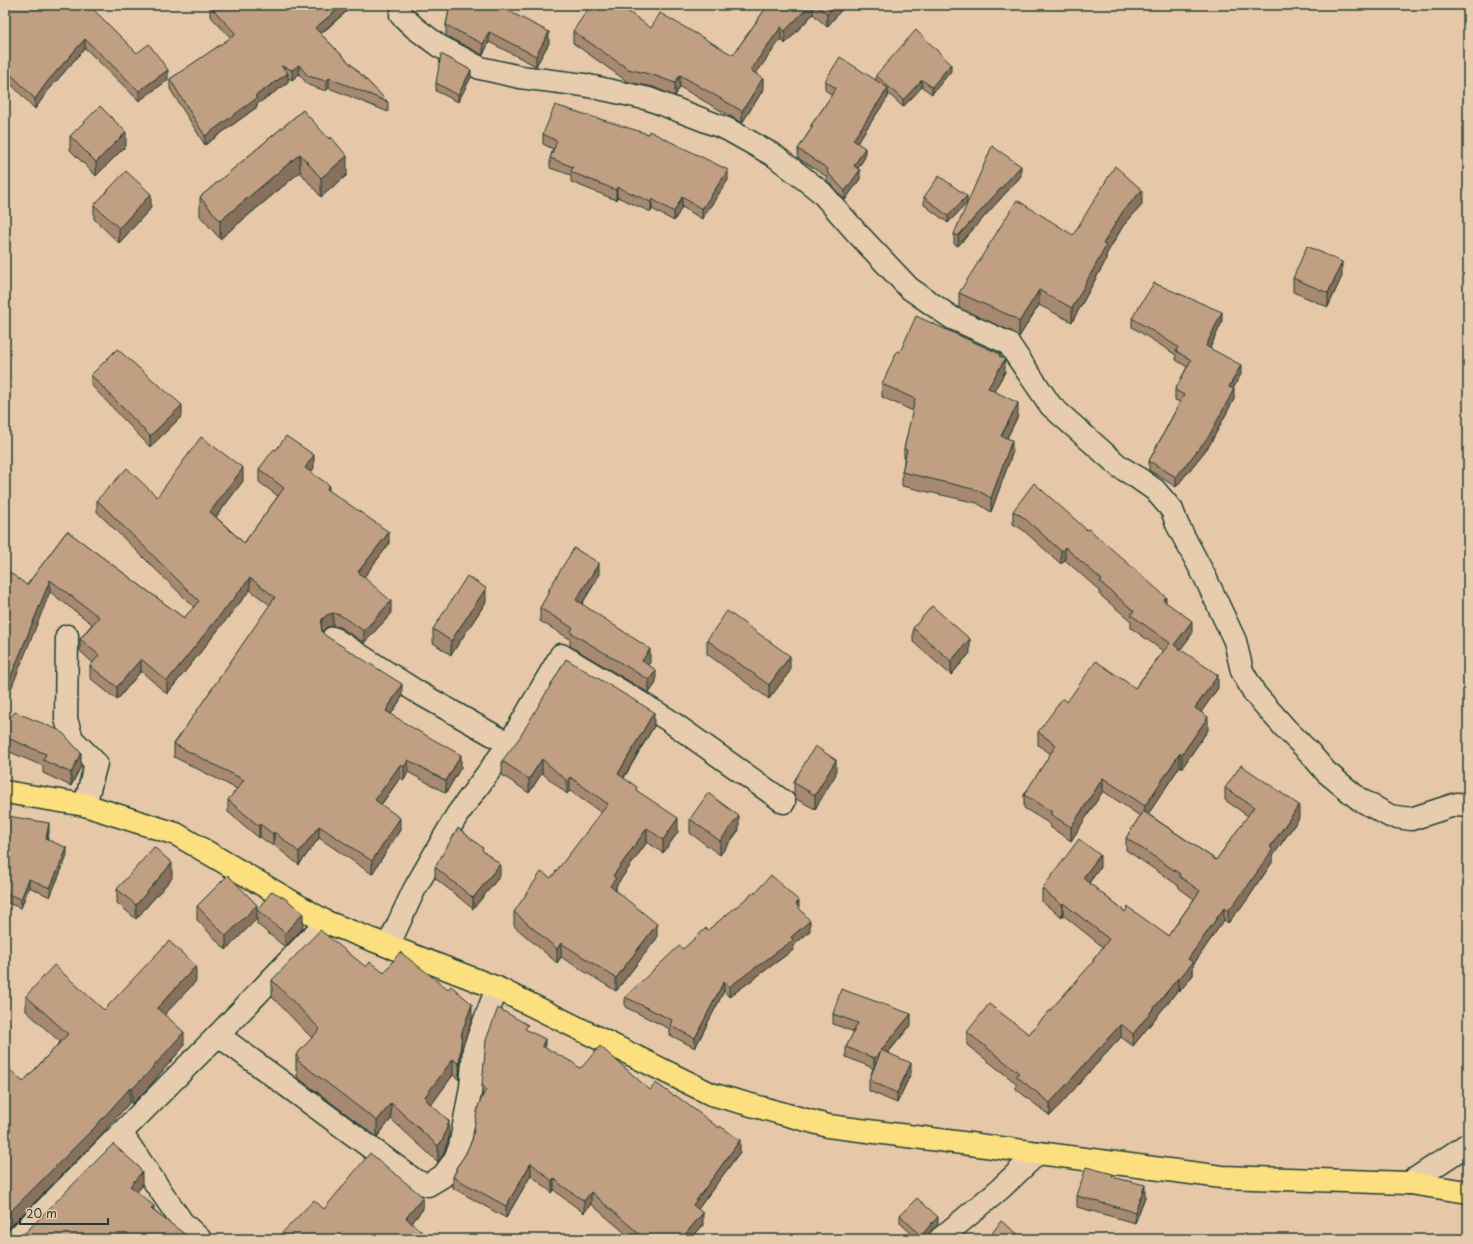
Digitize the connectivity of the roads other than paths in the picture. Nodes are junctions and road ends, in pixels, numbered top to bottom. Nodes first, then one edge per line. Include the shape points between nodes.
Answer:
1 (401, 15) dead end
2 (67, 636) dead end
3 (333, 638) dead end
4 (509, 744) junction
5 (5, 792) edge
6 (784, 802) dead end
7 (85, 805) junction
8 (1468, 805) edge
9 (326, 922) junction
10 (388, 946) junction
11 (497, 988) junction
12 (218, 1035) junction
13 (121, 1133) junction
14 (1468, 1144) edge
15 (1038, 1153) junction
16 (1409, 1183) junction
17 (1468, 1192) edge
18 (16, 1239) edge
19 (200, 1239) edge
20 (940, 1239) edge

1 - 8 street via 439,46 480,68 520,77 584,85 649,99 727,129 775,156 821,192 910,288 952,318 1008,343 1051,406 1120,467 1155,490 1172,510 1206,579 1234,641 1242,671 1255,694 1326,772 1359,799 1390,816 1411,819 1457,804
2 - 7 street via 66,719 72,739 96,763
3 - 4 street via 419,693
4 - 6 street via 561,655 667,719
4 - 10 street via 457,815 414,890
5 - 7 main road
7 - 9 main road via 176,834
9 - 10 main road
9 - 12 street
10 - 11 main road
11 - 12 street via 474,1049 471,1086 460,1147 443,1176 428,1185 416,1180
11 - 15 main road via 711,1094 828,1126
12 - 13 street
13 - 18 street
13 - 19 street via 182,1222
14 - 16 street
15 - 16 main road via 1222,1177
15 - 20 street
16 - 17 main road

